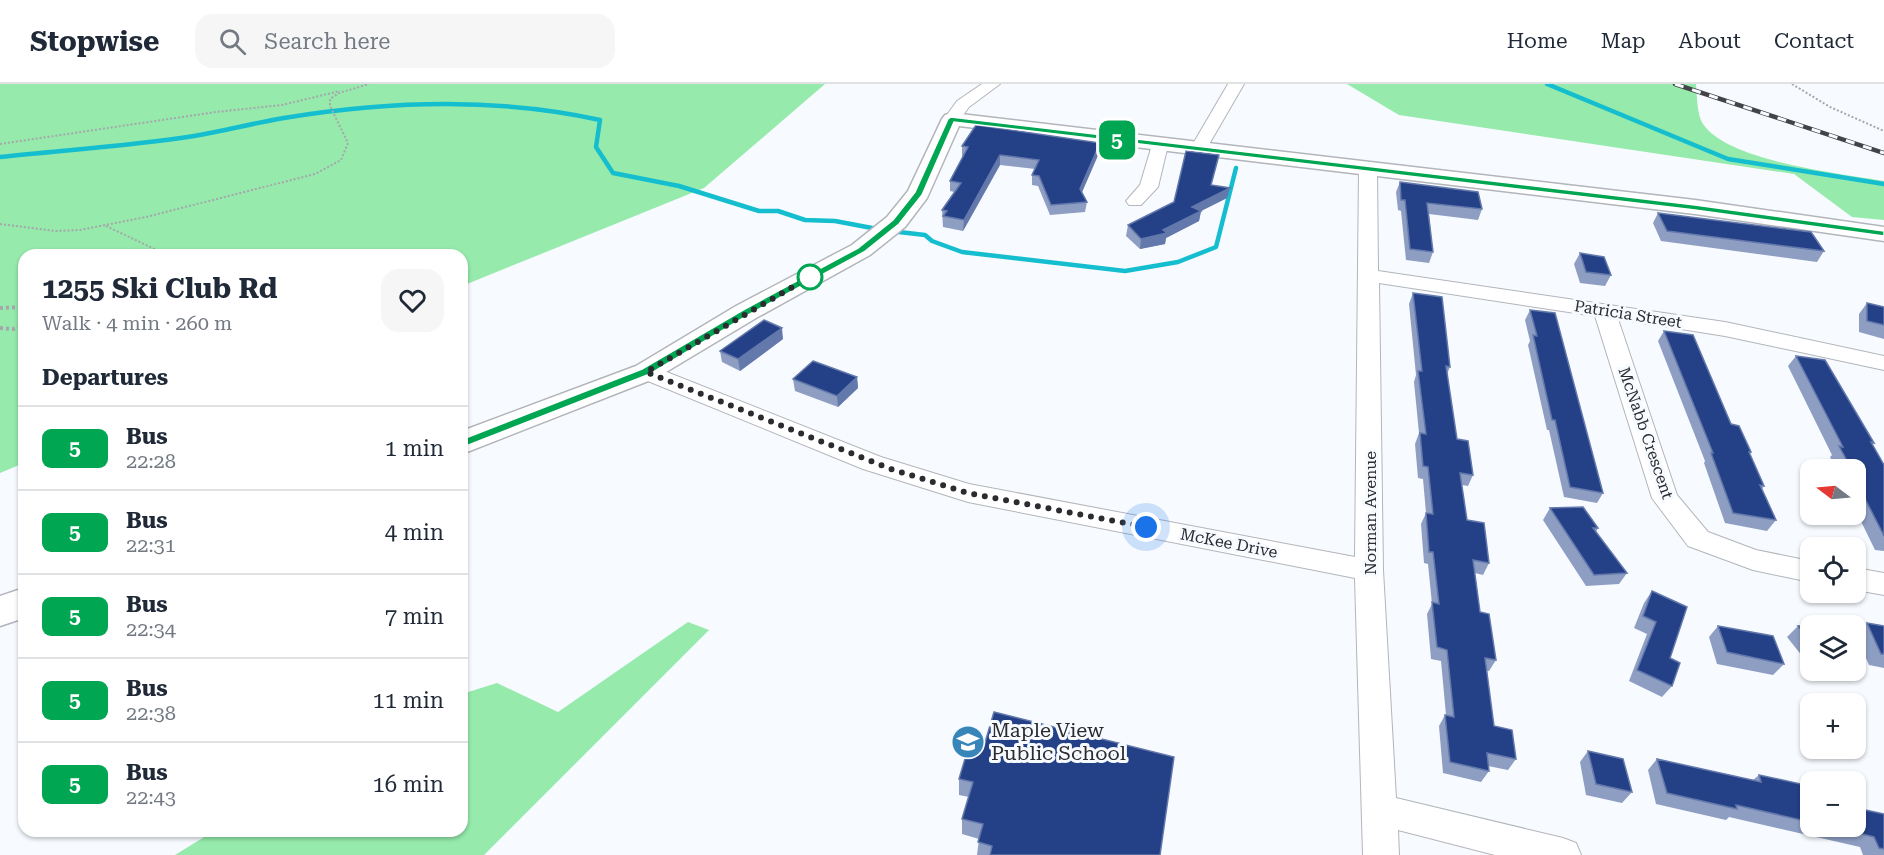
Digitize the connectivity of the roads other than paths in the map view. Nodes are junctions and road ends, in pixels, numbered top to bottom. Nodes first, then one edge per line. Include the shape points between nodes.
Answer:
1 (992, 84) edge
2 (1236, 84) edge
3 (951, 119) junction
4 (1160, 145) junction
5 (1198, 149) junction
6 (1368, 170) junction
7 (1135, 201) dead end
8 (1884, 234) edge
9 (1370, 276) junction
10 (1604, 310) junction
11 (1880, 367) edge
12 (646, 372) junction
13 (468, 441) edge
14 (1800, 569) edge
15 (1369, 570) junction
16 (1866, 581) edge
17 (1884, 585) edge
18 (18, 605) edge
19 (0, 612) edge
20 (1380, 810) junction
21 (1381, 855) edge
22 (1563, 855) edge

1 - 3 street via 963,104
2 - 5 street
3 - 4 street
3 - 12 street via 919,193 896,222 861,250
4 - 5 street
4 - 7 street via 1149,187
5 - 6 street
6 - 8 street via 1695,207
6 - 9 street, Norman Avenue
9 - 10 street, Patricia Street
9 - 15 street, Norman Avenue
10 - 11 street, Patricia Street via 1725,329
10 - 14 street, McNabb Crescent via 1665,498 1698,539 1753,560
12 - 13 street
12 - 15 street, McKee Drive via 872,463 968,493
15 - 20 street, Norman Avenue
16 - 17 street
18 - 19 street
20 - 21 street, Norman Avenue
20 - 22 street

